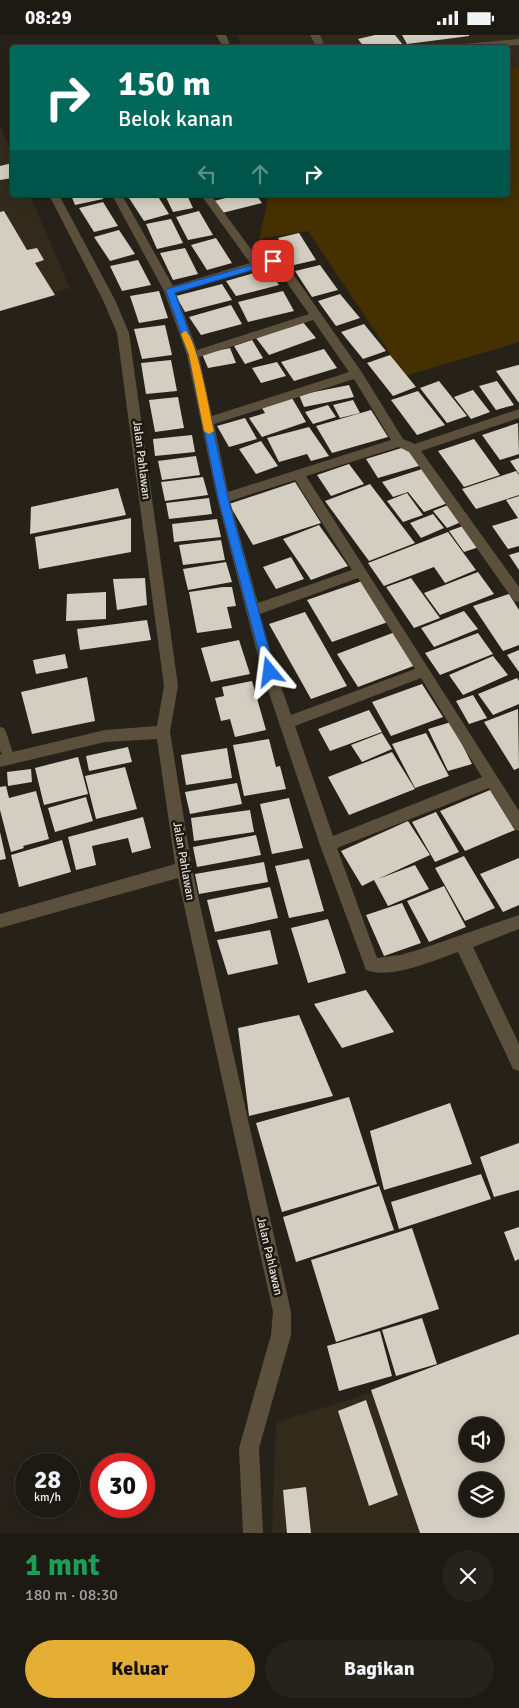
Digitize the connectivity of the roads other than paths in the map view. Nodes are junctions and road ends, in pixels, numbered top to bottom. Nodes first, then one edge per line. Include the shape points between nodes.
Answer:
1 (519, 42) edge
2 (485, 45) edge
3 (55, 197) edge
4 (118, 197) edge
5 (207, 197) edge
6 (257, 265) junction
7 (170, 291) junction
8 (317, 315) junction
9 (193, 355) junction
10 (357, 374) junction
11 (519, 413) edge
12 (207, 422) junction
13 (399, 442) junction
14 (413, 449) junction
15 (298, 474) junction
16 (223, 498) junction
17 (360, 572) junction
18 (519, 597) edge
19 (252, 611) junction
20 (424, 671) junction
21 (287, 723) junction
22 (0, 732) edge
23 (163, 732) junction
24 (4, 760) edge
25 (491, 779) junction
26 (519, 823) edge
27 (328, 845) junction
28 (184, 869) junction
29 (0, 921) edge
30 (519, 923) edge
31 (462, 942) junction
32 (519, 1063) edge
33 (253, 1533) edge

1 - 2 street
3 - 23 street, Jalan Pahlawan via 123,333 171,686
4 - 7 street
5 - 6 street
6 - 7 street
6 - 8 street via 270,261 283,266
7 - 9 street
8 - 9 street
8 - 10 street
9 - 12 street
10 - 12 street
10 - 13 street
11 - 14 street
12 - 16 street
13 - 14 street
13 - 15 street
14 - 18 street
15 - 16 street
15 - 17 street
16 - 19 street
17 - 19 street
17 - 20 street
19 - 21 street
20 - 21 street
20 - 25 street
21 - 27 street
22 - 24 lane
23 - 24 street via 104,736
23 - 28 street, Jalan Pahlawan
25 - 26 street
25 - 27 street
27 - 31 street via 372,965 410,960
28 - 29 street
28 - 33 street, Jalan Pahlawan via 282,1312 281,1335 249,1447
30 - 31 street
31 - 32 street

